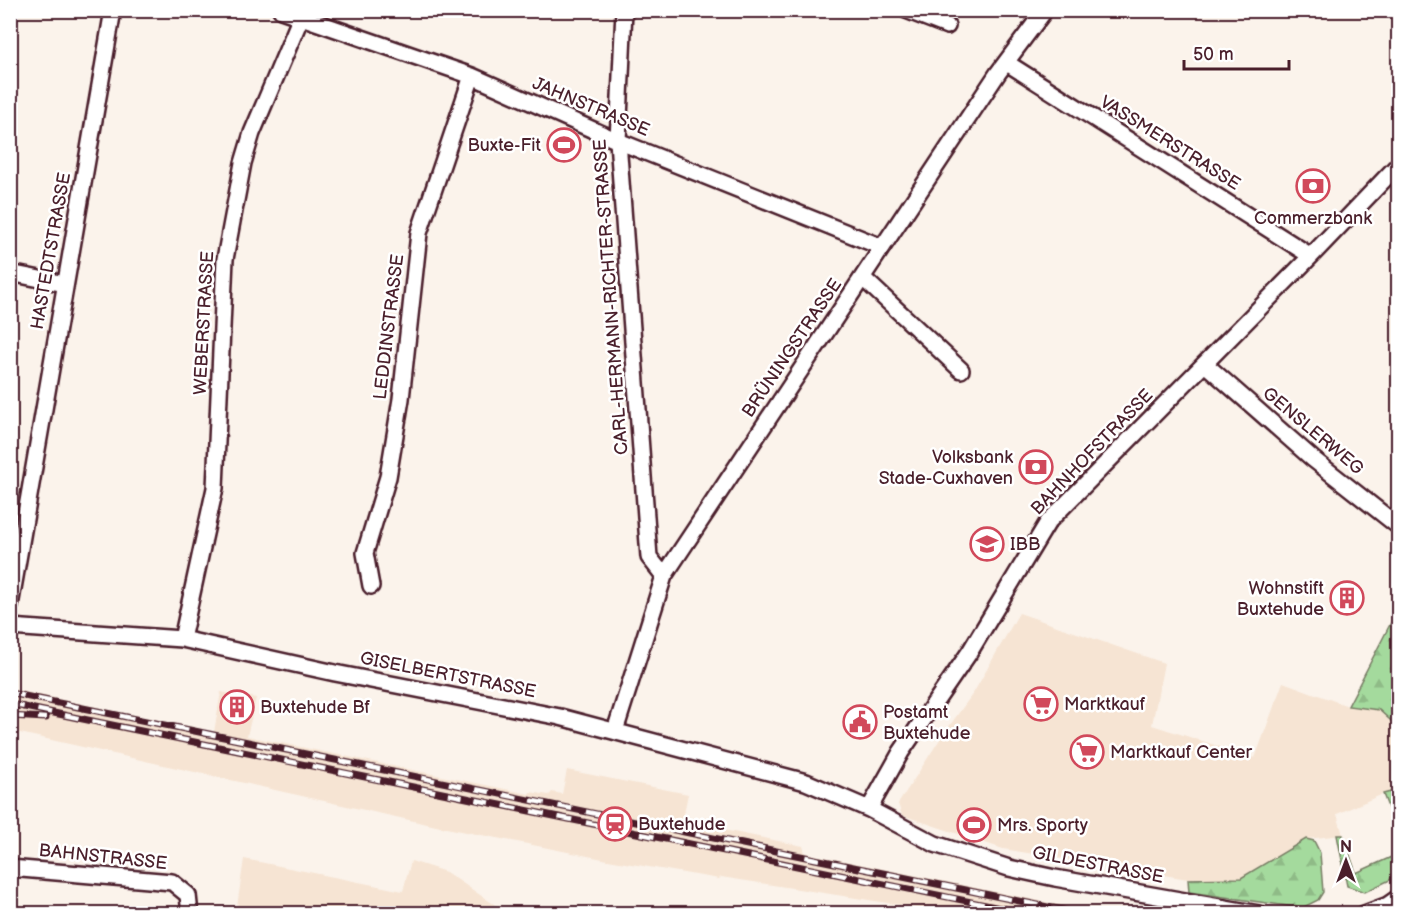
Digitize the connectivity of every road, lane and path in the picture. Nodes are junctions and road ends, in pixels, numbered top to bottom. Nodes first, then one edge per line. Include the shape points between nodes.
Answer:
1 (113, 10) edge
2 (281, 10) edge
3 (624, 10) edge
4 (906, 10) edge
5 (1045, 10) edge
6 (301, 17) junction
7 (947, 26) dead end
8 (1007, 63) junction
9 (472, 76) junction
10 (618, 141) junction
11 (1398, 165) edge
12 (882, 247) junction
13 (1311, 256) junction
14 (10, 273) edge
15 (863, 278) junction
16 (65, 284) junction
17 (1205, 364) junction
18 (961, 370) dead end
19 (1398, 526) edge
20 (664, 576) junction
21 (372, 586) dead end
22 (10, 606) edge
23 (10, 627) edge
24 (182, 639) junction
25 (615, 731) junction
26 (869, 809) junction
27 (10, 868) edge
28 (1398, 898) edge
29 (190, 914) edge
30 (1259, 914) edge
31 (1364, 914) edge

1 - 16 street, HASTEDTSTRASSE
2 - 6 street, JAHNSTRASSE
3 - 10 street, CARL-HERMANN-RICHTER-STRASSE
4 - 7 street
5 - 8 street, BRÜNINGSTRASSE
6 - 9 street, JAHNSTRASSE
6 - 24 street, WEBERSTRASSE via 243,163 225,259 215,488
8 - 12 street, BRÜNINGSTRASSE
8 - 13 street, VASSMERSTRASSE
9 - 10 street, JAHNSTRASSE
9 - 21 street, LEDDINSTRASSE via 419,233 401,399 388,477 365,553
10 - 12 street, JAHNSTRASSE
10 - 20 street, CARL-HERMANN-RICHTER-STRASSE via 649,557
11 - 13 street, BAHNHOFSTRASSE
12 - 15 street, BRÜNINGSTRASSE
13 - 17 street, BAHNHOFSTRASSE
14 - 16 street
15 - 18 street
15 - 20 street, BRÜNINGSTRASSE
16 - 22 street, HASTEDTSTRASSE
17 - 19 street, GENSLERWEG via 1313,459
17 - 26 street, BAHNHOFSTRASSE via 1048,522 969,653 895,761
20 - 25 street, BRÜNINGSTRASSE
23 - 24 street, GISELBERTSTRASSE
24 - 25 street, GISELBERTSTRASSE
25 - 26 street, GISELBERTSTRASSE via 807,782
26 - 30 street, GILDESTRASSE via 935,844 1009,868
27 - 29 street, BAHNSTRASSE via 172,882 188,895
28 - 31 street

